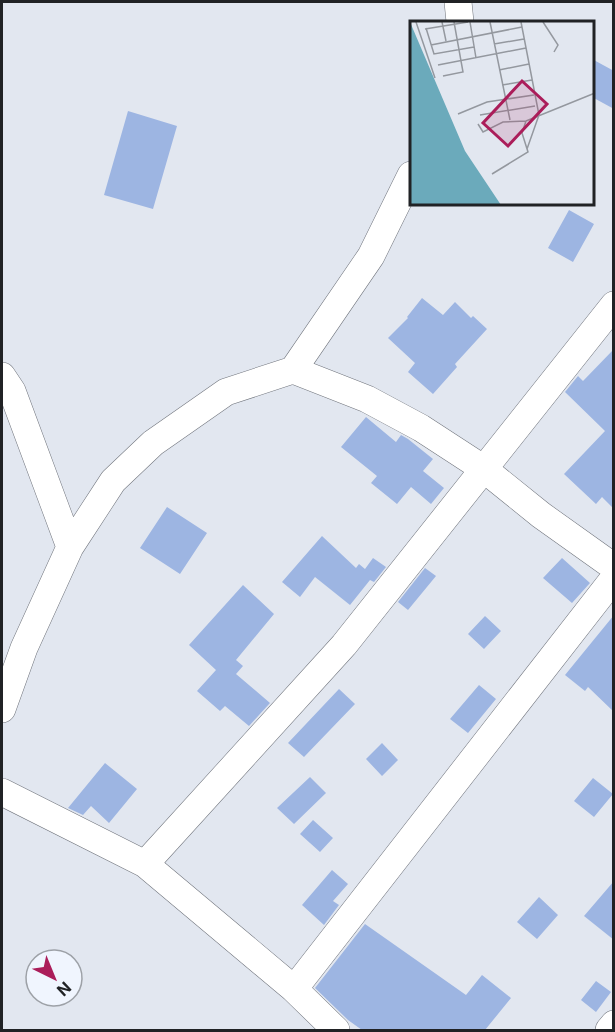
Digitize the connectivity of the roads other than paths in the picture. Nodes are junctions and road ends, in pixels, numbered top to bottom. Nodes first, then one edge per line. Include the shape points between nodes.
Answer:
1 (458, 2) edge
2 (460, 21) edge
3 (410, 177) edge
4 (614, 305) edge
5 (292, 370) junction
6 (2, 376) edge
7 (484, 469) junction
8 (70, 547) junction
9 (614, 567) edge
10 (614, 578) edge
11 (2, 709) edge
12 (2, 792) edge
13 (144, 864) junction
14 (294, 989) junction
15 (614, 1024) edge
16 (336, 1030) edge
17 (609, 1030) edge

1 - 2 street
3 - 5 street via 372,256
4 - 7 street
5 - 7 street via 367,399
5 - 8 street via 226,392 153,443 113,481
6 - 8 street via 12,391
7 - 9 street
7 - 13 street via 344,645
8 - 11 street via 24,648
10 - 14 street
12 - 13 street
13 - 14 street
14 - 16 street
15 - 17 street

